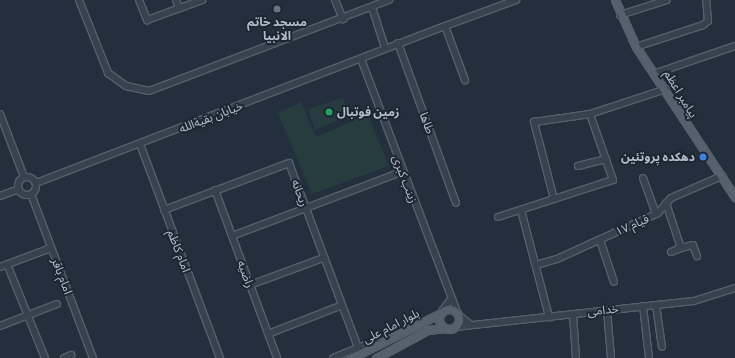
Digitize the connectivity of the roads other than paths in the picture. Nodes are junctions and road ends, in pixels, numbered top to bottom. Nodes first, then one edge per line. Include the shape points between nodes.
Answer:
1 (79, 0) edge
2 (139, 0) edge
3 (176, 0) edge
4 (202, 0) edge
5 (335, 0) edge
6 (389, 0) edge
7 (516, 0) edge
8 (615, 0) edge
9 (668, 0) edge
10 (706, 0) edge
11 (372, 7) junction
12 (179, 8) junction
13 (620, 15) junction
14 (343, 18) junction
15 (445, 26) junction
16 (398, 43) junction
17 (735, 46) edge
18 (636, 47) junction
19 (385, 48) junction
20 (361, 59) junction
21 (656, 74) junction
22 (465, 80) dead end
23 (666, 89) junction
24 (0, 114) edge
25 (590, 114) junction
26 (140, 144) junction
27 (606, 159) junction
28 (578, 166) dead end
29 (401, 172) junction
30 (722, 176) junction
31 (24, 177) junction
32 (643, 178) dead end
33 (36, 183) junction
34 (19, 189) junction
35 (215, 190) junction
36 (31, 194) junction
37 (0, 196) edge
38 (735, 197) edge
39 (554, 199) junction
40 (456, 203) dead end
41 (666, 203) junction
42 (306, 209) junction
43 (164, 210) junction
44 (521, 210) junction
45 (656, 214) junction
46 (498, 217) dead end
47 (232, 236) junction
48 (600, 240) junction
49 (51, 248) junction
50 (681, 248) junction
51 (671, 252) dead end
52 (697, 256) dead end
53 (323, 258) junction
54 (7, 264) junction
55 (536, 265) junction
56 (0, 267) edge
57 (614, 282) dead end
58 (250, 285) junction
59 (735, 288) edge
60 (451, 299) junction
61 (57, 304) dead end
62 (656, 305) junction
63 (340, 306) junction
64 (643, 306) junction
65 (607, 310) junction
66 (442, 312) junction
67 (458, 313) junction
68 (573, 314) junction
69 (28, 315) junction
70 (549, 317) junction
71 (470, 324) junction
72 (0, 326) edge
73 (455, 327) junction
74 (445, 328) junction
75 (268, 334) junction
76 (386, 343) junction
77 (662, 347) dead end
78 (358, 348) junction
79 (71, 355) dead end
80 (388, 355) edge
81 (45, 358) edge
82 (64, 358) edge
83 (93, 358) edge
84 (220, 358) edge
85 (277, 358) edge
86 (333, 358) edge
87 (351, 358) edge
88 (376, 358) edge
89 (576, 358) edge
90 (611, 358) edge
91 (649, 358) edge

1 - 14 street via 108,73 140,91 160,90
2 - 12 street via 147,20
3 - 12 street
4 - 12 street
5 - 14 street
6 - 11 street
7 - 15 street, خیابان بقیةالله
8 - 13 main road, پیامبر اعظم
9 - 13 street
10 - 18 street via 708,21 703,25
11 - 14 street
11 - 19 street
13 - 18 main road, پیامبر اعظم
15 - 16 street, خیابان بقیةالله
15 - 22 street
16 - 19 street, خیابان بقیةالله
16 - 40 street, طاها
17 - 21 street
18 - 21 main road, پیامبر اعظم
19 - 20 street, خیابان بقیةالله
20 - 26 street, خیابان بقیةالله
20 - 29 street, زینب کبری
21 - 23 main road, پیامبر اعظم
23 - 25 street
23 - 30 main road, پیامبر اعظم via 686,126
24 - 31 street
25 - 27 street
25 - 39 street via 534,122
26 - 33 street, خیابان بقیةالله
26 - 43 street, امام کاظم
27 - 28 street
27 - 39 street via 613,180
29 - 42 street
29 - 60 street, زینب کبری
30 - 38 main road, پیامبر اعظم
30 - 41 street, قیام ۱۷ via 671,198
31 - 33 street
31 - 34 street
32 - 45 street
33 - 36 street
34 - 36 street
34 - 37 street
35 - 42 street, ریحانه via 289,163
35 - 43 street, ریحانه
35 - 47 street, راضیه
36 - 49 street, امام باقر
39 - 44 street
41 - 45 street, قیام ۱۷
41 - 50 street
42 - 47 street
42 - 53 street, ریحانه
43 - 84 street, امام کاظم
44 - 46 street
44 - 55 street
45 - 48 street, قیام ۱۷
47 - 58 street, راضیه
48 - 55 street, قیام ۱۷
48 - 57 street
49 - 54 street
49 - 83 street, امام باقر
50 - 51 street
50 - 52 street via 693,245
53 - 58 street
53 - 63 street, ریحانه
54 - 56 street
54 - 69 street
55 - 70 street
58 - 75 street, راضیه
59 - 62 street, خدامی via 694,301
60 - 66 street
60 - 67 street, زینب کبری
61 - 69 street
62 - 64 street, خدامی
62 - 77 street
63 - 75 street
63 - 78 street, ریحانه
64 - 65 street, خدامی
64 - 91 street
65 - 68 street, خدامی
65 - 90 street
66 - 67 main road
66 - 74 main road via 439,318
66 - 76 main road, بلوار امام علی
67 - 71 street
67 - 73 main road
68 - 70 street, خدامی
68 - 89 street
69 - 72 street
69 - 81 street
70 - 71 street, خدامی
71 - 73 street, خدامی
73 - 74 main road, بلوار امام علی
74 - 80 main road, بلوار امام علی via 428,330
75 - 85 street, راضیه
76 - 78 street
76 - 80 main road
76 - 87 main road, بلوار امام علی
78 - 86 street
79 - 82 street
80 - 88 main road, بلوار امام علی

